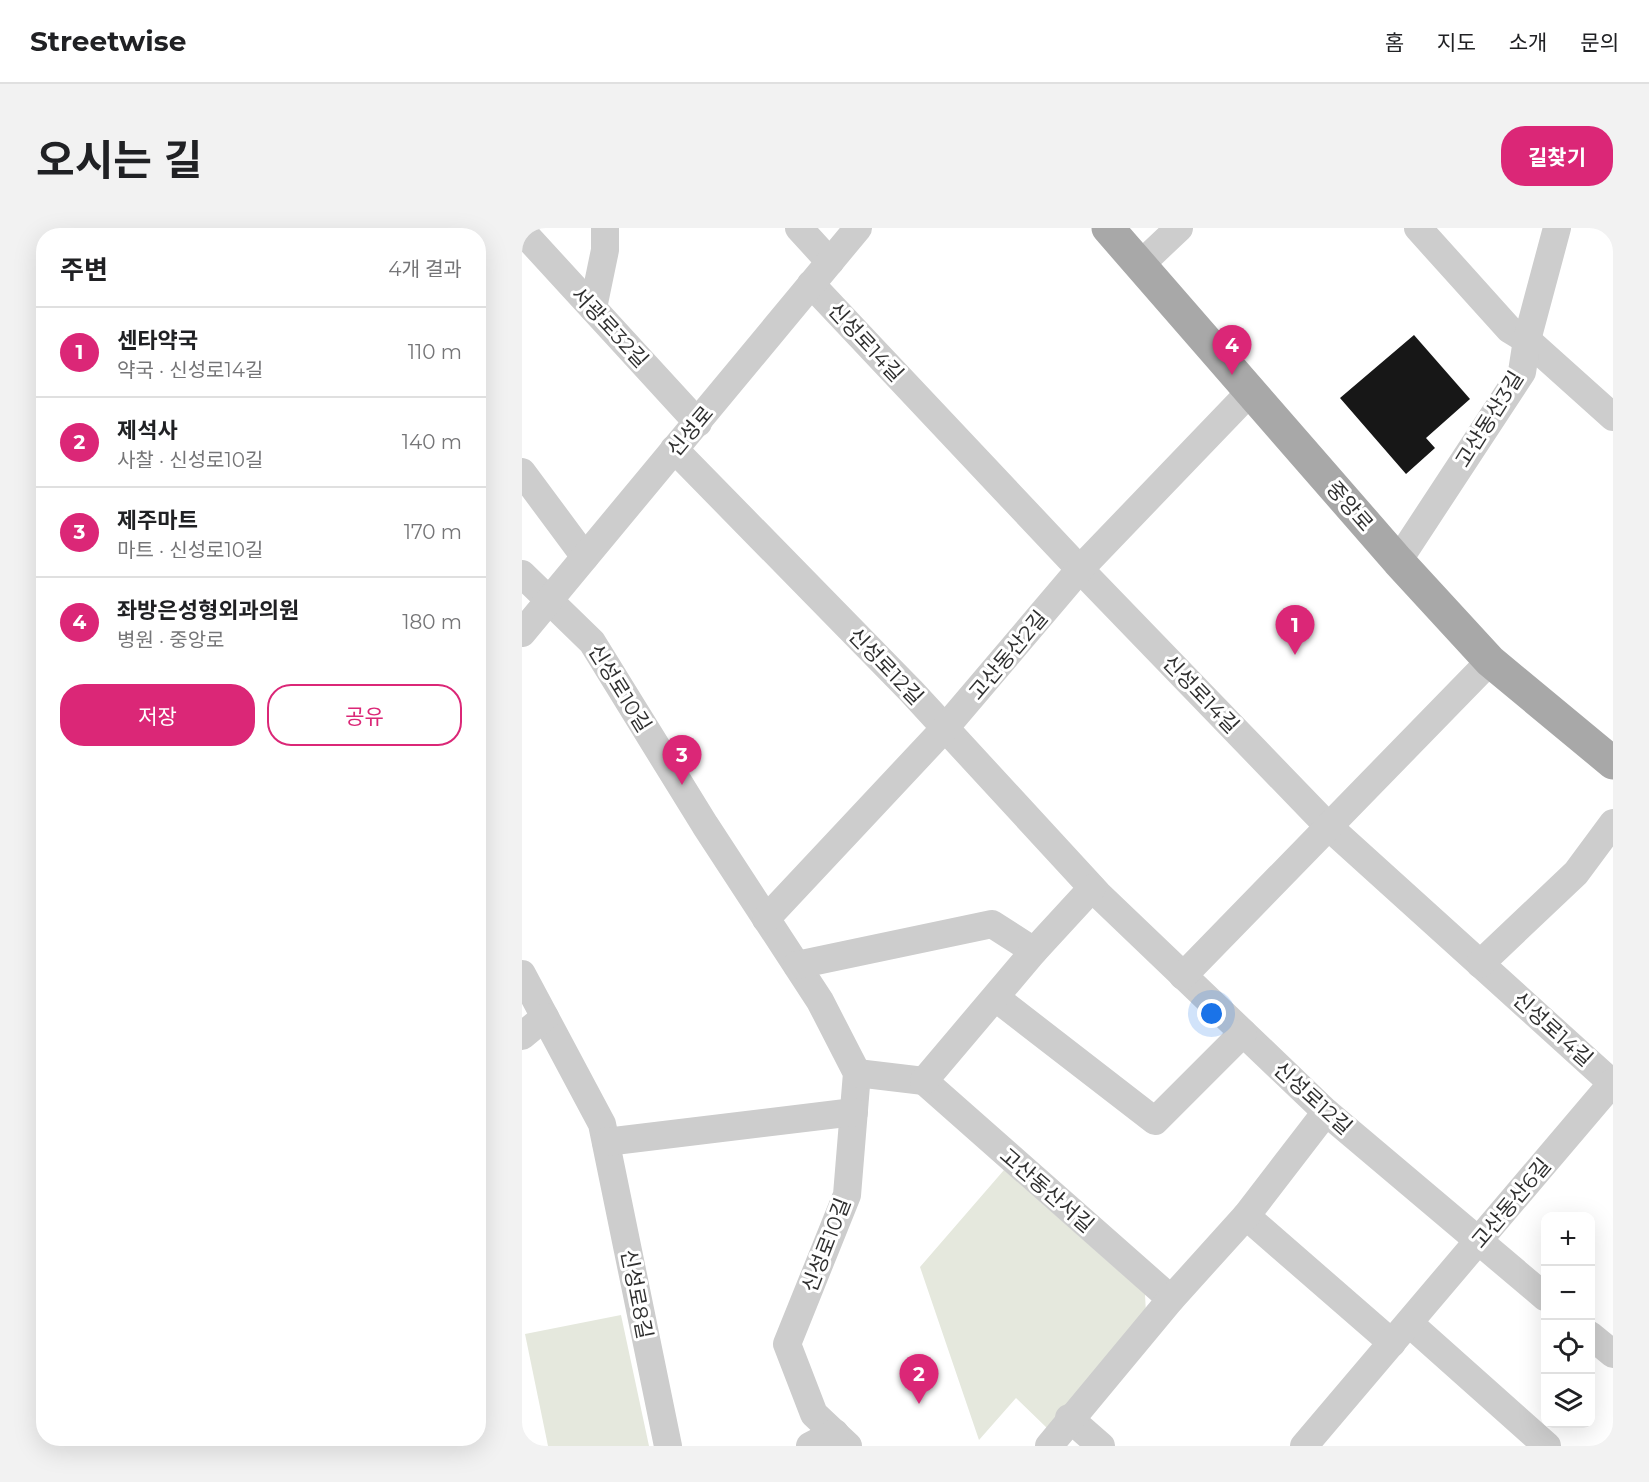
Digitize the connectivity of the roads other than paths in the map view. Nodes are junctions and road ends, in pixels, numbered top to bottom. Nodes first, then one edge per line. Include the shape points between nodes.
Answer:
1 (605, 228) edge
2 (799, 228) edge
3 (858, 228) edge
4 (1108, 228) edge
5 (1179, 228) edge
6 (1418, 228) edge
7 (1557, 228) edge
8 (522, 231) edge
9 (830, 262) junction
10 (1141, 264) junction
11 (811, 284) junction
12 (592, 308) junction
13 (1527, 339) junction
14 (1251, 391) junction
15 (1613, 417) edge
16 (698, 423) junction
17 (674, 449) junction
18 (522, 472) edge
19 (585, 557) junction
20 (1398, 561) junction
21 (1080, 569) junction
22 (522, 574) edge
23 (550, 599) junction
24 (522, 633) edge
25 (1490, 661) junction
26 (945, 729) junction
27 (1612, 762) edge
28 (1613, 823) edge
29 (1329, 826) junction
30 (1092, 888) junction
31 (766, 919) junction
32 (1034, 951) junction
33 (1480, 964) junction
34 (797, 965) junction
35 (522, 974) edge
36 (1183, 976) junction
37 (996, 998) junction
38 (545, 1017) junction
39 (1243, 1033) junction
40 (522, 1036) edge
41 (857, 1073) junction
42 (924, 1081) junction
43 (1613, 1083) edge
44 (1326, 1112) junction
45 (854, 1113) junction
46 (606, 1142) junction
47 (1246, 1216) junction
48 (1479, 1240) junction
49 (1541, 1294) edge
50 (1171, 1299) junction
51 (1401, 1333) junction
52 (1595, 1339) edge
53 (1613, 1354) edge
54 (1070, 1418) junction
55 (831, 1442) edge
56 (668, 1446) edge
57 (1049, 1446) edge
58 (1101, 1446) edge
59 (1304, 1446) edge
60 (1547, 1446) edge

1 - 12 street via 605,250
2 - 9 street
3 - 9 street, 신성로
4 - 10 main road, 중앙로
5 - 10 street
6 - 13 street via 1509,329
7 - 13 street, 고산동산3길
8 - 12 street, 서광로32길
9 - 11 street, 신성로
10 - 14 main road, 중앙로
11 - 16 street, 신성로
11 - 21 street, 신성로14길
12 - 16 street, 서광로32길
13 - 15 street
13 - 20 street, 고산동산3길 via 1522,372
14 - 20 main road, 중앙로
14 - 21 street, 고산동산2길
16 - 17 street, 신성로
17 - 19 street, 신성로
17 - 26 street, 신성로12길
18 - 19 street
19 - 23 street, 신성로
20 - 25 main road, 중앙로
21 - 26 street, 고산동산2길
21 - 29 street, 신성로14길
22 - 23 street, 신성로10길
23 - 24 street, 신성로
23 - 31 street, 신성로10길 via 592,642
25 - 27 main road, 중앙로
25 - 29 street
26 - 30 street, 신성로12길
26 - 31 street, 고산동산2길
28 - 33 street via 1576,873
29 - 33 street, 신성로14길
29 - 36 street
30 - 32 street
30 - 36 street, 신성로12길
31 - 34 street, 신성로10길
32 - 34 street via 992,924
32 - 37 street
33 - 43 street, 신성로14길
34 - 41 street, 신성로10길
35 - 38 street, 신성로8길
36 - 39 street, 신성로12길
37 - 39 street via 1155,1121
37 - 42 street
38 - 40 street
38 - 46 street, 신성로8길 via 602,1124
39 - 44 street, 신성로12길
41 - 42 street
41 - 45 street, 신성로10길
42 - 50 street, 고산동산서길
43 - 48 street, 고산동산6길
44 - 47 street
44 - 48 street, 신성로12길
45 - 46 street
45 - 55 street, 신성로10길 via 847,1195 787,1344 814,1414
46 - 56 street, 신성로8길
47 - 50 street
47 - 51 street
48 - 49 street, 신성로12길
48 - 51 street, 고산동산6길
50 - 54 street
51 - 59 street, 고산동산6길
51 - 60 street
52 - 53 street
54 - 57 street
54 - 58 street

